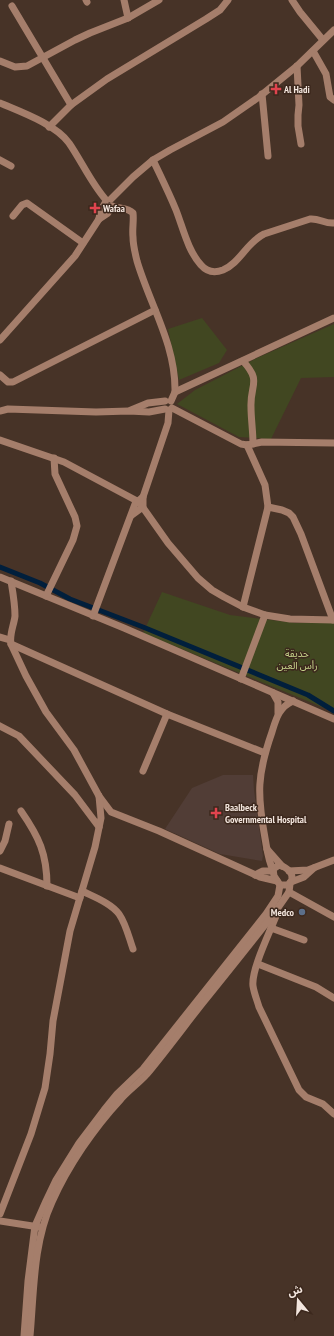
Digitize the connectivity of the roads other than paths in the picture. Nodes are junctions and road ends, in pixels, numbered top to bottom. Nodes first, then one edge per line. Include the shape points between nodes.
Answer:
1 (124, 0) edge
2 (159, 0) edge
3 (228, 0) edge
4 (292, 0) edge
5 (12, 6) dead end
6 (128, 18) junction
7 (334, 30) edge
8 (323, 40) junction
9 (313, 51) junction
10 (43, 58) junction
11 (0, 61) edge
12 (297, 66) junction
13 (262, 94) junction
14 (334, 100) edge
15 (0, 103) edge
16 (71, 105) junction
17 (49, 127) junction
18 (301, 144) dead end
19 (268, 156) dead end
20 (0, 160) edge
21 (153, 160) junction
22 (11, 166) dead end
23 (110, 203) junction
24 (13, 216) dead end
25 (334, 223) edge
26 (84, 243) junction
27 (156, 310) junction
28 (334, 318) edge
29 (0, 340) edge
30 (243, 361) junction
31 (0, 375) edge
32 (175, 392) junction
33 (168, 406) junction
34 (0, 411) edge
35 (0, 440) edge
36 (334, 443) edge
37 (250, 444) junction
38 (54, 458) junction
39 (64, 462) junction
40 (55, 474) junction
41 (137, 500) junction
42 (268, 507) junction
43 (143, 510) junction
44 (132, 515) junction
45 (0, 577) edge
46 (11, 581) junction
47 (49, 590) junction
48 (243, 607) junction
49 (96, 609) junction
50 (265, 615) junction
51 (334, 620) edge
52 (0, 637) edge
53 (10, 642) junction
54 (242, 677) junction
55 (273, 693) junction
56 (293, 701) junction
57 (278, 713) junction
58 (167, 714) junction
59 (334, 719) edge
60 (0, 726) edge
61 (265, 753) junction
62 (143, 771) dead end
63 (99, 796) junction
64 (21, 811) dead end
65 (111, 812) junction
66 (101, 818) junction
67 (9, 824) dead end
68 (99, 827) junction
69 (267, 848) junction
70 (0, 851) edge
71 (268, 857) junction
72 (334, 860) edge
73 (282, 866) junction
74 (0, 868) edge
75 (314, 868) junction
76 (273, 870) junction
77 (289, 871) junction
78 (258, 873) junction
79 (278, 883) junction
80 (291, 883) junction
81 (47, 886) junction
82 (289, 892) junction
83 (81, 895) junction
84 (273, 910) junction
85 (334, 917) edge
86 (271, 928) junction
87 (304, 940) dead end
88 (133, 949) dead end
89 (258, 964) junction
90 (229, 966) junction
91 (334, 998) edge
92 (334, 1114) edge
93 (0, 1214) edge
94 (0, 1221) edge
95 (35, 1226) junction
96 (43, 1228) junction
97 (24, 1336) edge
98 (30, 1336) edge

1 - 6 street
2 - 6 street
3 - 16 street via 220,10 107,79
4 - 8 street
5 - 10 street
6 - 10 street via 90,33
7 - 8 street
8 - 9 street
9 - 12 street
9 - 14 street via 326,74 330,97
10 - 11 street via 19,68
10 - 16 street
12 - 13 street
12 - 18 street via 298,126
13 - 19 street
13 - 21 street via 223,122
15 - 17 street via 23,112
16 - 17 street
17 - 23 street via 69,143 94,184
20 - 22 street
21 - 23 street via 133,177
21 - 25 street via 190,247 200,265 208,271 215,272 227,268 264,234 310,219
23 - 26 street via 108,213 99,219
23 - 27 street via 118,204 133,213 135,253
24 - 26 street via 22,205 27,204
26 - 29 street
27 - 31 street via 12,383
27 - 32 street via 172,359
28 - 30 street
30 - 32 street
30 - 37 street via 250,370 254,383 250,402
32 - 33 street
33 - 34 street via 149,412
33 - 37 street via 235,441
33 - 41 street via 168,423
35 - 38 street
36 - 37 street
37 - 42 street via 265,485
38 - 39 street
38 - 40 street
39 - 40 street
39 - 41 street
40 - 47 street via 77,526
41 - 43 street
41 - 44 street
42 - 48 street
42 - 51 street via 289,513 295,521
43 - 44 street
43 - 48 street via 198,578 212,590
44 - 49 street
45 - 46 street
46 - 47 street
46 - 53 street via 15,612
47 - 49 street
48 - 50 street
49 - 54 street
50 - 51 street via 290,619
50 - 54 street
52 - 53 street
53 - 58 street
53 - 63 street via 37,695 70,744
54 - 55 street
55 - 56 street
55 - 57 street via 278,702
56 - 57 street
56 - 59 street
57 - 61 street
58 - 61 street
58 - 62 street
60 - 68 street via 19,736 75,795
61 - 69 street via 259,801
63 - 65 street
63 - 66 street
64 - 81 street via 40,843 47,870
65 - 66 street
65 - 78 street
66 - 68 street
67 - 70 street
68 - 83 street
69 - 71 street
69 - 73 street
71 - 76 street
71 - 78 street via 266,865
72 - 75 street
73 - 76 street via 277,866
73 - 77 street
74 - 81 street
75 - 77 street
75 - 80 street via 304,877
76 - 78 street
76 - 79 street
77 - 80 street via 293,877
78 - 79 street
79 - 80 street via 285,886
79 - 84 street via 278,896
80 - 82 street
81 - 83 street
82 - 84 street
82 - 85 street
83 - 88 street via 98,898 118,913
83 - 93 street via 62,971 45,1088 31,1134
84 - 86 street via 276,915
84 - 90 street
86 - 87 street
86 - 89 street
89 - 91 street via 316,987
89 - 92 street via 253,979 255,994 290,1073 302,1094 323,1104
90 - 95 street via 143,1069 117,1094 79,1142 56,1180
90 - 96 street via 147,1074 121,1099 93,1134 62,1183
94 - 95 street
95 - 96 street
95 - 97 street
96 - 98 street via 35,1275

